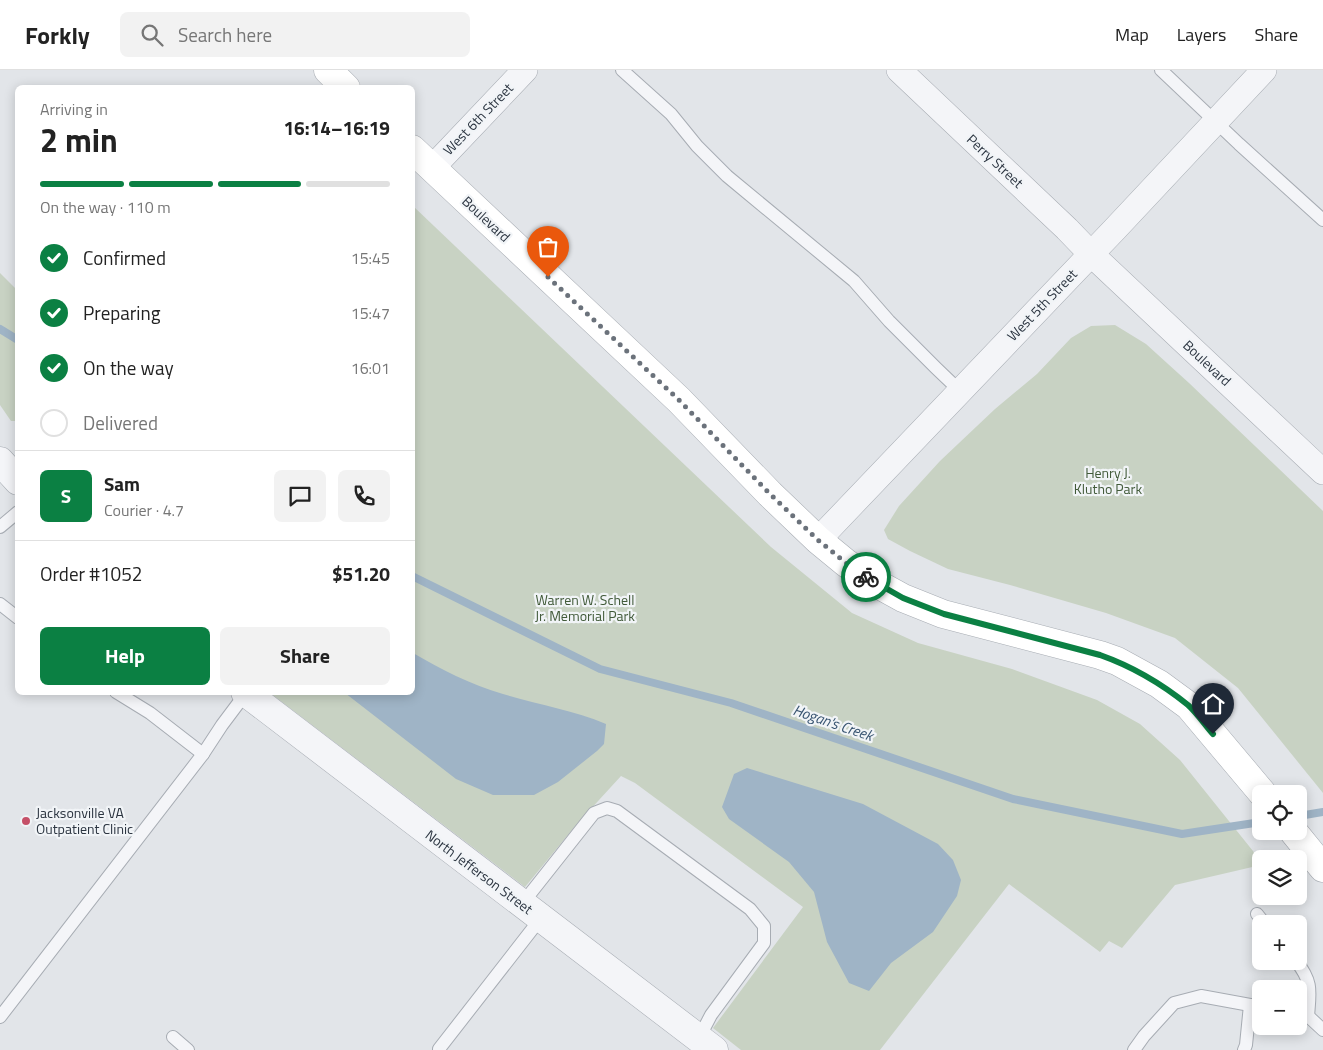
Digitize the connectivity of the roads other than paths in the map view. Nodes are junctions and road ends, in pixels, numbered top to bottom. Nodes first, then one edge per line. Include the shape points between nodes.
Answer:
1 (524, 70) edge
2 (622, 70) edge
3 (899, 70) edge
4 (1161, 70) edge
5 (1264, 70) edge
6 (1216, 122) junction
7 (415, 152) edge
8 (432, 168) junction
9 (1323, 220) edge
10 (1091, 254) junction
11 (960, 391) junction
12 (0, 461) edge
13 (1323, 472) edge
14 (15, 478) edge
15 (15, 514) edge
16 (0, 527) edge
17 (818, 540) junction
18 (0, 604) edge
19 (15, 616) edge
20 (121, 695) edge
21 (244, 695) edge
22 (249, 695) edge
23 (203, 754) junction
24 (1256, 785) edge
25 (1301, 840) edge
26 (1323, 868) edge
27 (531, 911) junction
28 (1302, 970) edge
29 (1307, 1000) edge
30 (1252, 1005) edge
31 (0, 1017) edge
32 (1307, 1018) edge
33 (1252, 1022) edge
34 (1323, 1030) edge
35 (173, 1037) dead end
36 (701, 1046) edge
37 (440, 1049) edge
38 (188, 1050) edge
39 (1134, 1050) edge
40 (1244, 1050) edge

1 - 8 street, West 6th Street
2 - 11 lane via 671,114 697,146 728,176 854,282
3 - 10 street, Perry Street
4 - 6 lane
5 - 6 street, West 5th Street
6 - 9 lane
6 - 10 street, West 5th Street
7 - 8 main road, Boulevard
8 - 17 main road, Boulevard via 679,400
10 - 11 street, West 5th Street
10 - 13 street, Boulevard
11 - 17 street, West 5th Street
12 - 14 street
15 - 16 lane
17 - 24 main road, Boulevard via 872,581 903,598 944,614 1100,655 1150,679 1189,706
18 - 19 lane
20 - 23 lane
21 - 23 lane
22 - 27 street, North Jefferson Street
23 - 31 lane
25 - 26 main road
27 - 36 street, North Jefferson Street
27 - 36 lane via 594,813 608,808 617,811 750,909 764,926 764,943 710,1015
27 - 37 lane
28 - 29 lane via 1310,985
30 - 39 lane via 1201,996 1174,1003
32 - 34 lane
33 - 40 lane
35 - 38 lane

